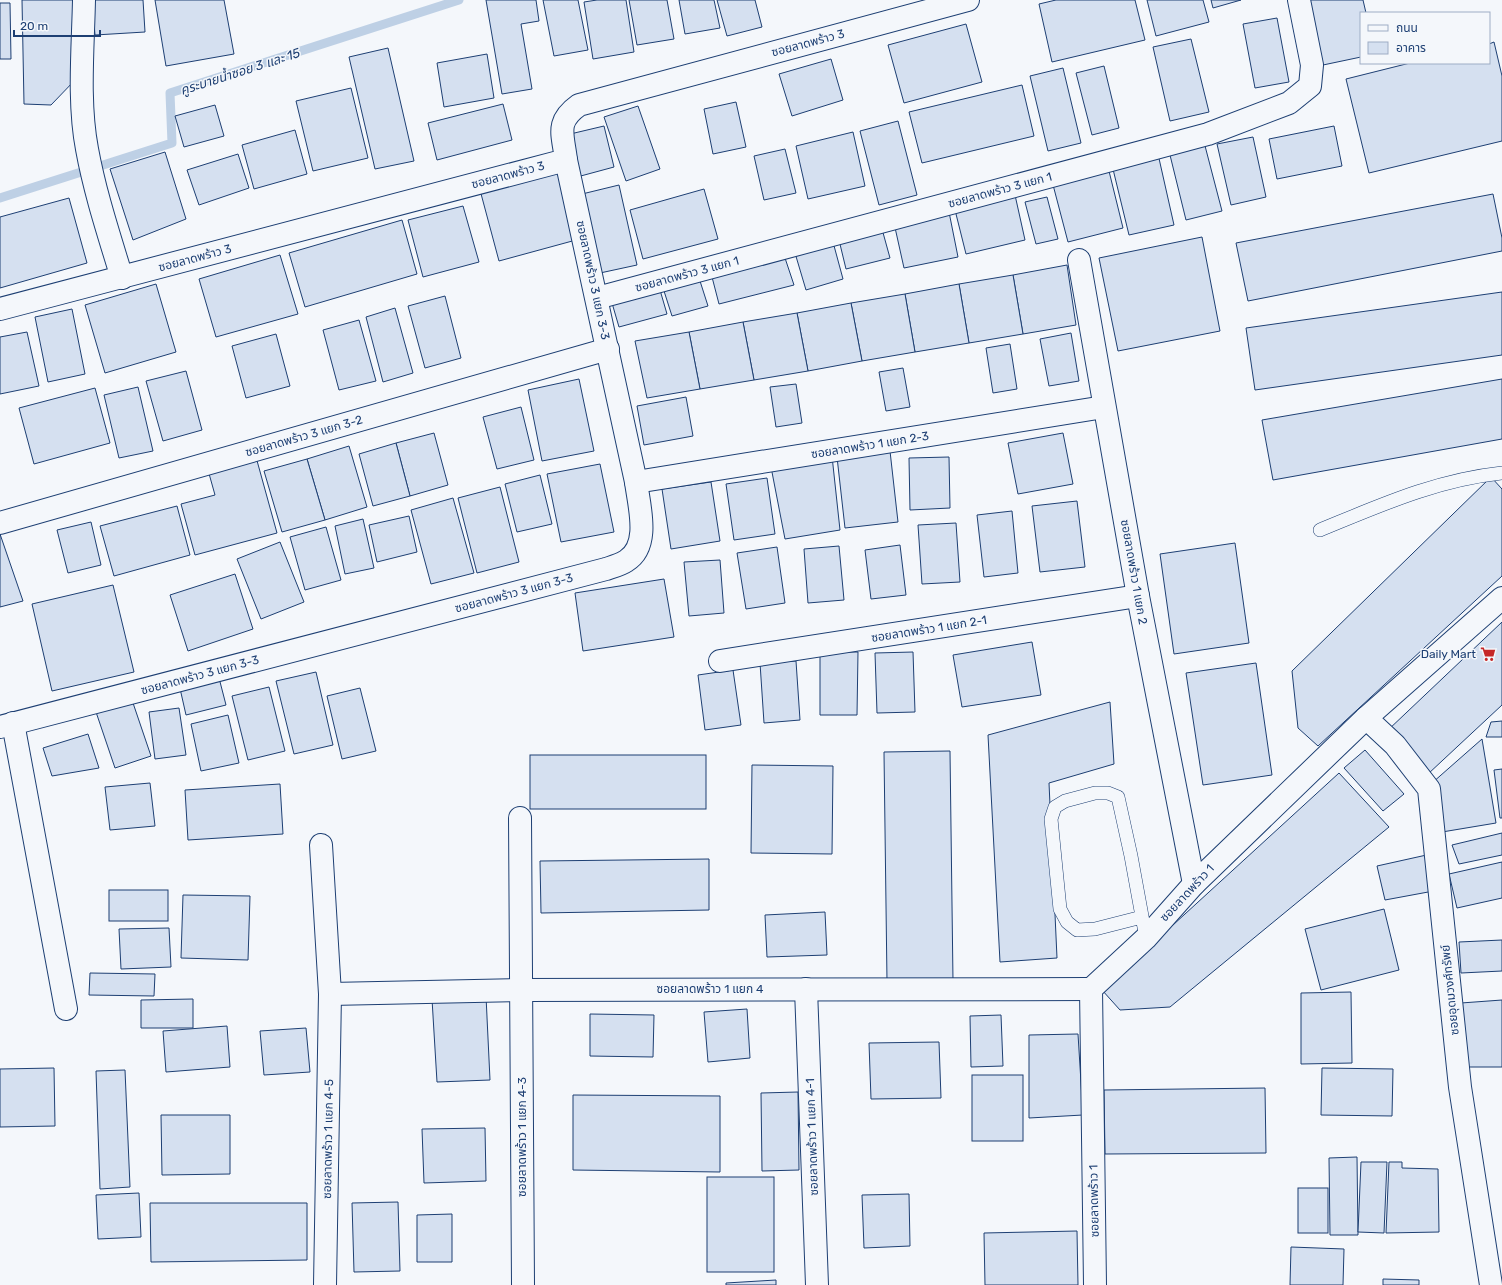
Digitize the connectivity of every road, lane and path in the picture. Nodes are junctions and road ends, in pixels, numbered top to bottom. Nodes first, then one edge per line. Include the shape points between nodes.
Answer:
1 (84, 0) edge
2 (968, 0) edge
3 (1299, 0) edge
4 (566, 160) junction
5 (1079, 260) dead end
6 (122, 278) junction
7 (597, 298) junction
8 (0, 309) edge
9 (608, 349) junction
10 (1104, 407) junction
11 (1502, 473) edge
12 (636, 482) junction
13 (0, 523) edge
14 (1320, 530) dead end
15 (1138, 596) junction
16 (1502, 598) edge
17 (720, 661) dead end
18 (1366, 718) junction
19 (7, 725) edge
20 (520, 818) dead end
21 (321, 845) dead end
22 (1194, 884) junction
23 (1142, 917) junction
24 (1146, 938) junction
25 (806, 989) junction
26 (1091, 989) junction
27 (521, 990) junction
28 (330, 994) junction
29 (66, 1009) dead end
30 (1493, 1243) edge
31 (325, 1285) edge
32 (522, 1285) edge
33 (817, 1285) edge
34 (1095, 1285) edge
35 (1491, 1285) edge

1 - 6 street via 82,94 86,148
2 - 4 street, ซอยลาดพร้าว 3 via 579,105 567,114 562,127
3 - 7 street, ซอยลาดพร้าว 3 แยก 1 via 1312,65 1310,86 1290,103 1208,134
4 - 6 street, ซอยลาดพร้าว 3
4 - 7 street, ซอยลาดพร้าว 3 แยก 3-3
5 - 10 street, ซอยลาดพร้าว 1 แยก 2
6 - 8 street, ซอยลาดพร้าว 3
7 - 9 street, ซอยลาดพร้าว 3 แยก 3-3
9 - 12 street, ซอยลาดพร้าว 3 แยก 3-3
9 - 13 street, ซอยลาดพร้าว 3 แยก 3-2
10 - 12 street, ซอยลาดพร้าว 1 แยก 2-3
10 - 15 street, ซอยลาดพร้าว 1 แยก 2
11 - 14 lane via 1440,484 1404,495
12 - 19 street, ซอยลาดพร้าว 3 แยก 3-3 via 641,525 640,546 627,561 606,569
15 - 17 street, ซอยลาดพร้าว 1 แยก 2-1
15 - 22 street, ซอยลาดพร้าว 1 แยก 2
16 - 18 street, ซอยลาดพร้าว 1
18 - 22 street, ซอยลาดพร้าว 1
18 - 30 street, ซอยอุดมวงศ์ทรัพย์ via 1395,745 1429,789 1460,1087
19 - 29 street
20 - 27 street, ซอยลาดพร้าว 1 แยก 4-3
21 - 28 street, ซอยลาดพร้าว 1 แยก 4-5
22 - 24 street, ซอยลาดพร้าว 1
23 - 23 lane via 1132,856 1118,797 1108,793 1094,793 1065,801 1055,807 1051,819 1060,909 1067,922 1077,930 1095,929
23 - 24 lane
24 - 26 street, ซอยลาดพร้าว 1
25 - 26 street, ซอยลาดพร้าว 1 แยก 4
25 - 27 street, ซอยลาดพร้าว 1 แยก 4
25 - 33 street, ซอยลาดพร้าว 1 แยก 4-1
26 - 34 street, ซอยลาดพร้าว 1
27 - 28 street, ซอยลาดพร้าว 1 แยก 4
27 - 32 street, ซอยลาดพร้าว 1 แยก 4-3
28 - 31 street, ซอยลาดพร้าว 1 แยก 4-5
30 - 35 street, ซอยอุดมวงศ์ทรัพย์

